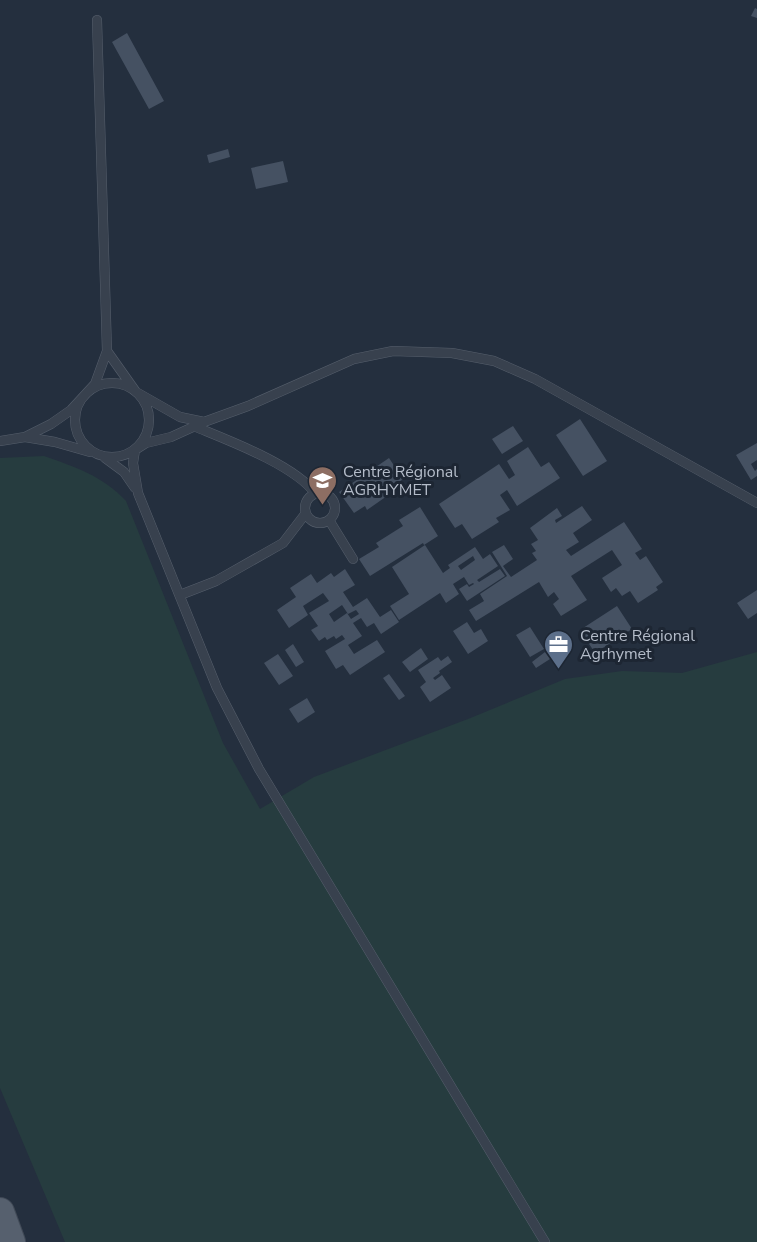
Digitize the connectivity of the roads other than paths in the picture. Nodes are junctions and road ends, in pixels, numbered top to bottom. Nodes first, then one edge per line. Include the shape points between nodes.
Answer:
1 (97, 20) dead end
2 (107, 351) junction
3 (136, 392) junction
4 (84, 397) junction
5 (200, 424) junction
6 (26, 437) junction
7 (0, 441) edge
8 (137, 447) junction
9 (100, 455) junction
10 (138, 493) junction
11 (315, 493) junction
12 (757, 503) edge
13 (306, 513) junction
14 (329, 520) junction
15 (353, 559) dead end
16 (180, 595) junction
17 (0, 1212) edge
18 (11, 1242) edge
19 (545, 1242) edge

1 - 2 lane
2 - 3 lane
2 - 4 lane via 95,384
3 - 4 lane via 109,384
3 - 5 lane
3 - 8 lane via 149,415 147,433
4 - 6 lane via 60,418
4 - 9 lane via 76,413 77,430 85,445
5 - 8 lane
5 - 11 lane via 285,468
5 - 12 lane via 354,359 393,351 452,353 494,361 535,379
6 - 7 lane
6 - 9 lane
8 - 9 lane via 119,456
8 - 10 lane via 133,463
9 - 10 lane via 124,472
10 - 16 lane
11 - 13 lane via 306,503
11 - 14 lane via 333,499 335,512
13 - 14 lane via 313,521
13 - 16 lane via 283,543 216,581
14 - 15 lane
16 - 19 lane via 217,688 259,769
17 - 18 main road

